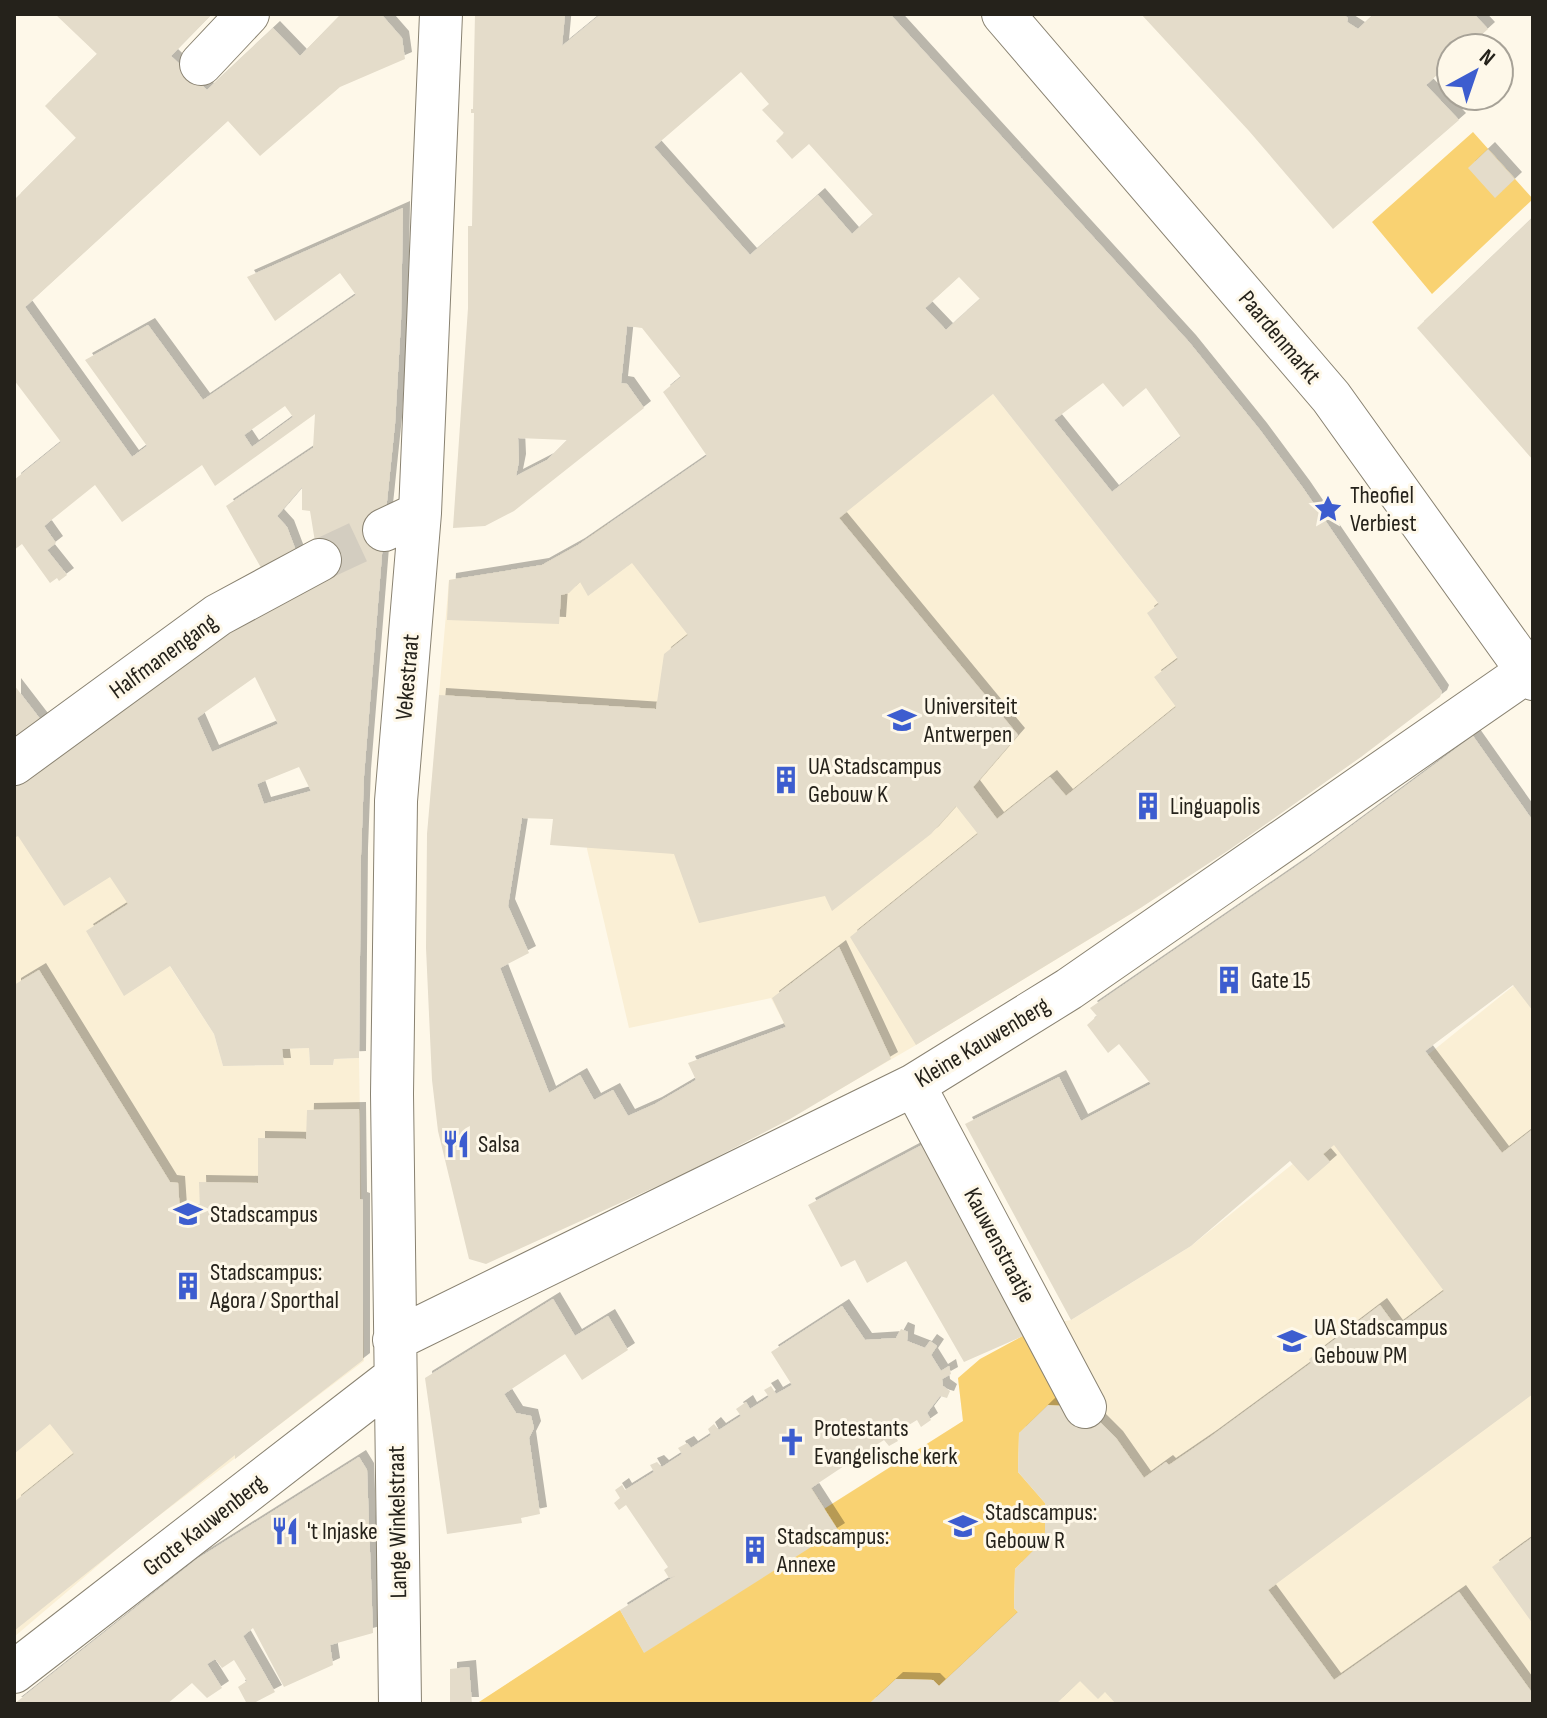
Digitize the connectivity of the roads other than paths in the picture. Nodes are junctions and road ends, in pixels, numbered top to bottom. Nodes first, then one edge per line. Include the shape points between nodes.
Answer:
1 (248, 14) edge
2 (441, 14) edge
3 (1011, 17) edge
4 (201, 64) dead end
5 (320, 560) tunnel mouth
6 (1530, 675) edge
7 (14, 764) edge
8 (914, 1085) junction
9 (394, 1358) junction
10 (1085, 1407) dead end
11 (14, 1672) edge
12 (400, 1704) edge

1 - 4 street
2 - 9 street, Vekestraat via 402,521 392,1094
3 - 6 street, Paardenmarkt via 1331,397
5 - 7 street, Halfmanengang via 218,615
6 - 8 street, Kleine Kauwenberg via 1069,989
8 - 9 street, Kleine Kauwenberg
8 - 10 street, Kauwenstraatje
9 - 11 street, Grote Kauwenberg
9 - 12 street, Lange Winkelstraat

